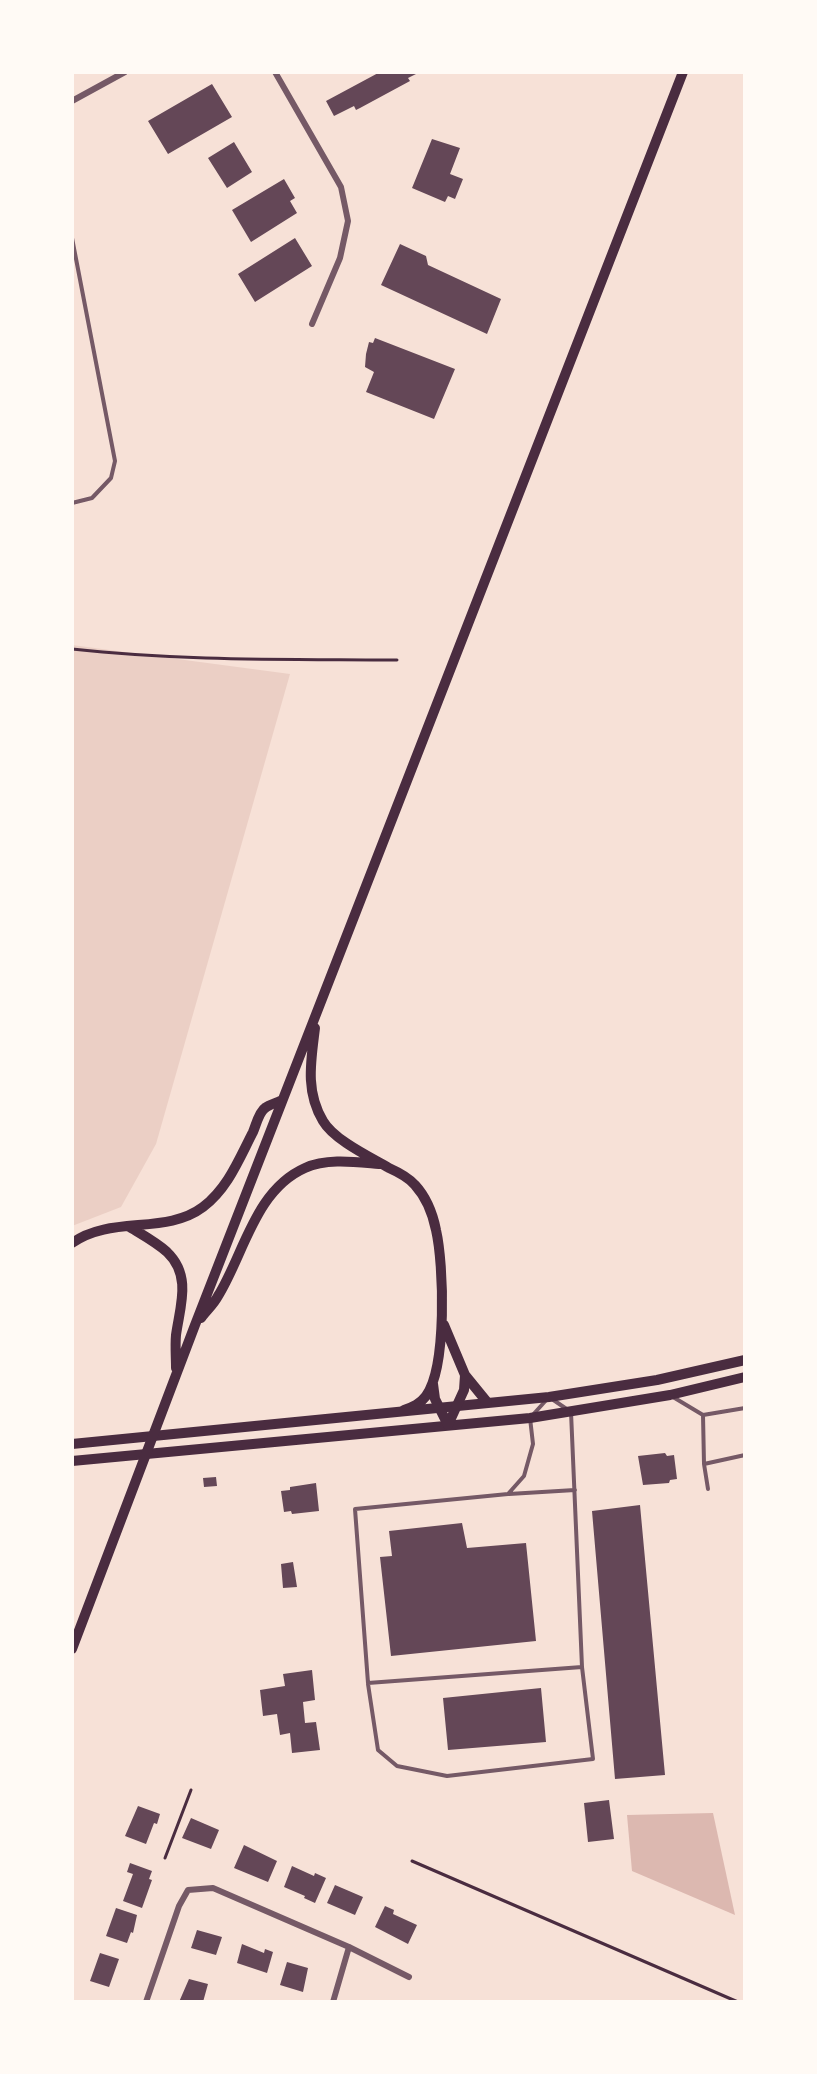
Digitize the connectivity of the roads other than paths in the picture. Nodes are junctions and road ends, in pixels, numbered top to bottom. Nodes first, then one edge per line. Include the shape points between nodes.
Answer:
1 (125, 72) edge
2 (275, 72) edge
3 (683, 72) edge
4 (72, 101) edge
5 (72, 238) edge
6 (312, 324) dead end
7 (72, 503) edge
8 (316, 1016) junction
9 (282, 1100) junction
10 (382, 1164) junction
11 (128, 1226) junction
12 (72, 1244) edge
13 (443, 1322) junction
14 (195, 1325) junction
15 (745, 1360) edge
16 (177, 1375) junction
17 (465, 1375) junction
18 (745, 1377) edge
19 (433, 1381) junction
20 (670, 1395) junction
21 (549, 1397) junction
22 (487, 1402) junction
23 (457, 1405) junction
24 (438, 1407) junction
25 (745, 1408) edge
26 (404, 1410) junction
27 (571, 1412) junction
28 (703, 1415) junction
29 (530, 1418) junction
30 (448, 1425) junction
31 (72, 1444) edge
32 (745, 1455) edge
33 (72, 1461) edge
34 (704, 1464) junction
35 (708, 1489) dead end
36 (575, 1490) junction
37 (508, 1494) junction
38 (72, 1649) edge
39 (582, 1667) junction
40 (368, 1683) junction
41 (349, 1947) junction
42 (409, 1977) dead end
43 (147, 2002) edge
44 (333, 2002) edge

1 - 4 street
2 - 6 street via 341,187 348,221 340,258
3 - 8 main road
5 - 7 lane via 115,461 111,478 92,498
8 - 9 main road
8 - 10 main road via 310,1086 318,1112 335,1136
9 - 11 main road via 264,1109 234,1171 201,1209 182,1218
9 - 14 main road
10 - 13 main road via 414,1184 426,1201 436,1229
10 - 14 main road via 326,1163 306,1167 280,1184 263,1206 218,1298
11 - 12 main road via 96,1231
11 - 16 main road via 168,1252 178,1269 183,1306 176,1337
13 - 17 main road
13 - 19 main road
14 - 16 main road
15 - 21 main road via 657,1380
16 - 38 main road
17 - 22 main road
17 - 23 main road
18 - 20 main road
19 - 24 main road
19 - 26 main road via 427,1395
20 - 27 main road
20 - 28 lane
21 - 22 main road
21 - 27 lane
21 - 29 lane
22 - 23 main road
23 - 24 main road
23 - 30 main road
24 - 26 main road
24 - 30 main road
25 - 28 lane
26 - 31 main road
27 - 29 main road
27 - 36 lane
28 - 34 lane
29 - 30 main road
29 - 37 lane via 533,1444 524,1476
30 - 33 main road
32 - 34 lane
34 - 35 lane
36 - 37 lane
36 - 39 lane
37 - 40 lane via 355,1509
39 - 40 lane
39 - 40 lane via 593,1759 447,1776 397,1766 378,1750
41 - 42 street
41 - 43 street via 213,1888 188,1890
41 - 44 street

